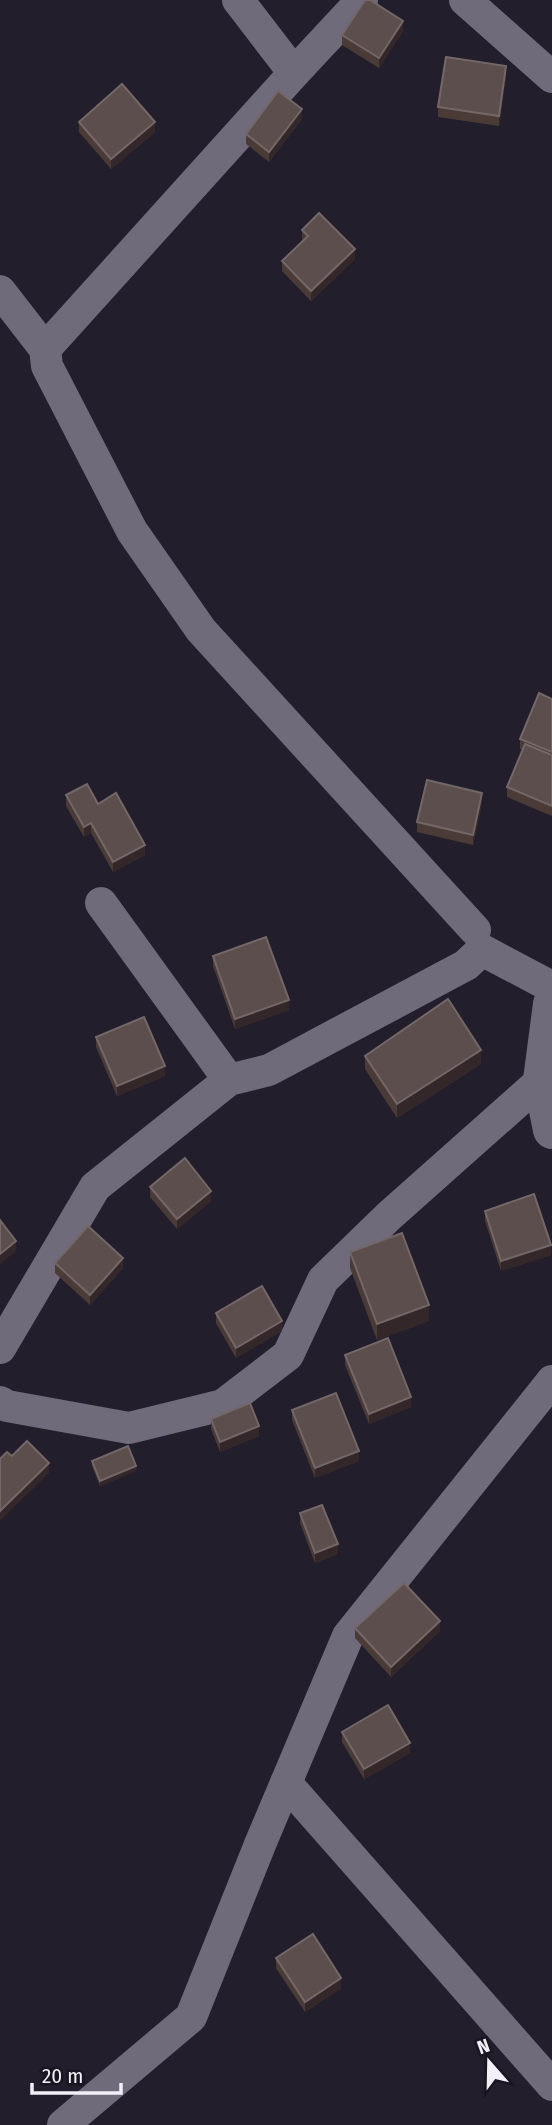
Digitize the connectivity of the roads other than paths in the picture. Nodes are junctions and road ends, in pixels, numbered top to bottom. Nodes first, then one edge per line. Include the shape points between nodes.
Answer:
1 (238, 0) edge
2 (362, 0) edge
3 (466, 0) edge
4 (293, 73) junction
5 (552, 77) edge
6 (0, 291) edge
7 (45, 349) junction
8 (100, 903) dead end
9 (475, 930) dead end
10 (552, 986) edge
11 (552, 1004) edge
12 (229, 1080) junction
13 (542, 1080) junction
14 (552, 1130) edge
15 (0, 1348) edge
16 (552, 1381) edge
17 (0, 1402) edge
18 (286, 1783) junction
19 (552, 2085) edge
20 (63, 2125) edge

1 - 4 street
2 - 4 street
3 - 5 street
4 - 7 street
6 - 7 street
7 - 9 street via 47,366 132,531 201,630
8 - 12 street
10 - 12 street via 482,950 466,965 269,1070
11 - 13 street
12 - 15 street via 95,1187
13 - 14 street
13 - 17 street via 323,1280 288,1354 223,1405 129,1429
16 - 18 street via 348,1636
18 - 19 street
18 - 20 street via 191,2017

